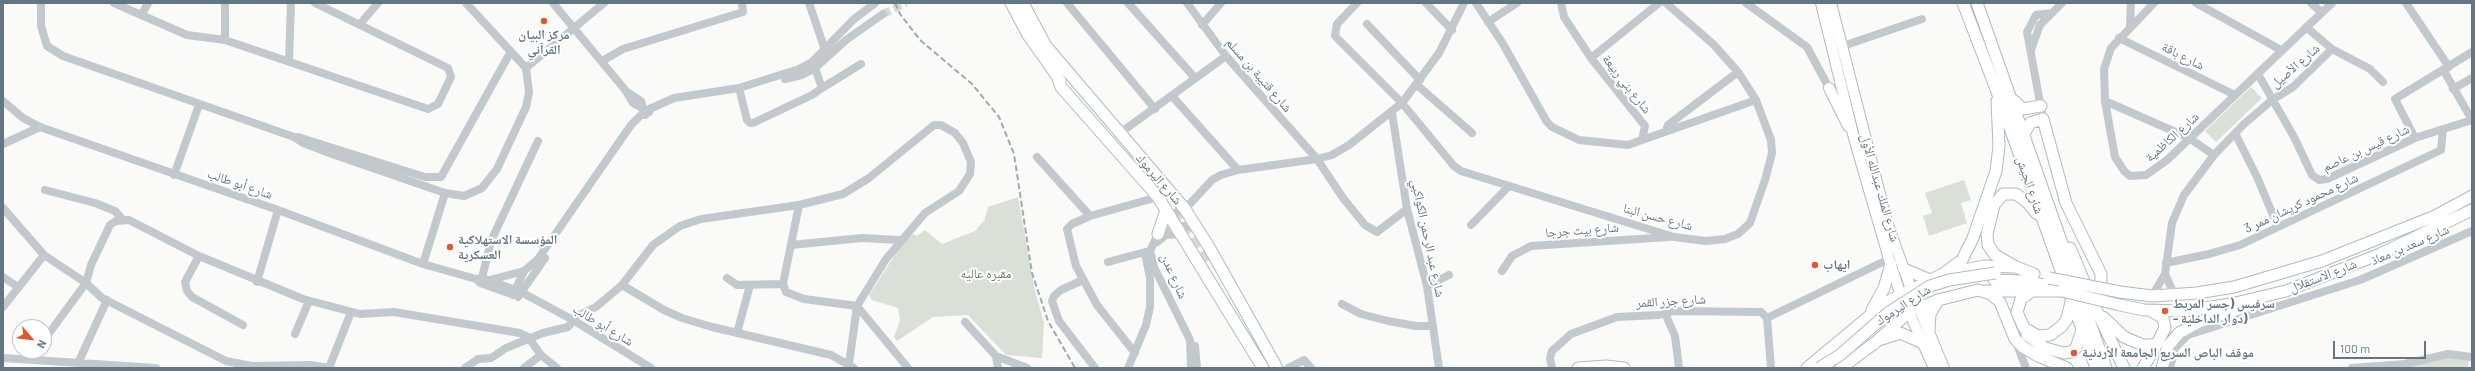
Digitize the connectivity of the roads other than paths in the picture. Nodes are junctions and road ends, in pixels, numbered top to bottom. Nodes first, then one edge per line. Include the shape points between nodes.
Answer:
1 (41, 3) edge
2 (114, 3) edge
3 (148, 3) edge
4 (225, 3) edge
5 (291, 3) edge
6 (315, 3) edge
7 (378, 3) edge
8 (466, 3) edge
9 (552, 3) edge
10 (604, 3) edge
11 (742, 3) edge
12 (809, 3) edge
13 (875, 3) edge
14 (1011, 3) edge
15 (1023, 3) edge
16 (1067, 3) edge
17 (1128, 3) edge
18 (1187, 3) edge
19 (1222, 3) edge
20 (1357, 3) edge
21 (1426, 3) edge
22 (1464, 3) edge
23 (1476, 3) edge
24 (1517, 3) edge
25 (1660, 3) edge
26 (1666, 3) edge
27 (1821, 3) edge
28 (1963, 3) edge
29 (1977, 3) edge
30 (2062, 3) edge
31 (2131, 3) edge
32 (2154, 3) edge
33 (2196, 3) edge
34 (2311, 3) edge
35 (2332, 3) edge
36 (2406, 3) edge
37 (1562, 4) edge
38 (1752, 5) edge
39 (1832, 5) edge
40 (2321, 12) junction
41 (2051, 13) junction
42 (142, 14) junction
43 (882, 14) tunnel mouth
44 (1922, 19) dead end
45 (1488, 22) junction
46 (360, 24) junction
47 (1367, 24) dead end
48 (1202, 25) junction
49 (2130, 26) junction
50 (2306, 26) junction
51 (573, 27) junction
52 (1452, 30) junction
53 (2119, 38) junction
54 (225, 40) junction
55 (1843, 46) junction
56 (2332, 49) junction
57 (2281, 50) junction
58 (2472, 52) edge
59 (510, 53) junction
60 (2030, 53) junction
61 (824, 56) junction
62 (1226, 56) junction
63 (1591, 58) junction
64 (602, 61) junction
65 (289, 62) junction
66 (861, 64) dead end
67 (526, 68) junction
68 (815, 68) junction
69 (2446, 69) junction
70 (1738, 72) junction
71 (2258, 74) junction
72 (1057, 75) junction
73 (1195, 78) junction
74 (2472, 78) edge
75 (2383, 82) dead end
76 (1418, 83) junction
77 (822, 88) junction
78 (1829, 88) junction
79 (1842, 88) junction
80 (1853, 88) junction
81 (1996, 88) junction
82 (739, 89) junction
83 (2453, 89) junction
84 (2235, 95) junction
85 (1172, 96) junction
86 (2012, 99) junction
87 (1756, 100) junction
88 (2105, 100) junction
89 (2272, 100) junction
90 (3, 101) edge
91 (1402, 103) junction
92 (199, 105) junction
93 (2041, 106) junction
94 (1155, 109) junction
95 (647, 113) junction
96 (1392, 113) junction
97 (2043, 119) junction
98 (2472, 120) edge
99 (40, 127) junction
100 (2443, 129) junction
101 (1666, 131) junction
102 (1120, 133) junction
103 (1472, 133) dead end
104 (2235, 133) junction
105 (2024, 134) junction
106 (294, 137) junction
107 (1854, 138) junction
108 (2189, 138) junction
109 (2415, 138) junction
110 (1642, 140) junction
111 (538, 141) dead end
112 (3, 144) edge
113 (2214, 156) junction
114 (1037, 157) dead end
115 (1318, 159) junction
116 (1238, 170) junction
117 (174, 175) junction
118 (1508, 187) junction
119 (46, 190) dead end
120 (445, 193) junction
121 (2472, 196) edge
122 (1158, 197) junction
123 (799, 205) junction
124 (3, 208) edge
125 (1407, 209) junction
126 (278, 210) junction
127 (2472, 210) edge
128 (1090, 216) junction
129 (1175, 217) junction
130 (2047, 218) junction
131 (122, 219) junction
132 (1471, 225) dead end
133 (1197, 227) junction
134 (2278, 227) junction
135 (2472, 230) edge
136 (1158, 234) junction
137 (1674, 237) junction
138 (900, 240) junction
139 (791, 245) junction
140 (1209, 247) junction
141 (1150, 251) junction
142 (1194, 254) junction
143 (44, 255) junction
144 (199, 256) junction
145 (1108, 262) dead end
146 (1890, 262) junction
147 (2166, 262) junction
148 (423, 264) junction
149 (1208, 264) tunnel mouth
150 (2016, 267) junction
151 (1904, 269) junction
152 (524, 272) junction
153 (1502, 272) dead end
154 (1943, 274) junction
155 (2034, 274) junction
156 (2165, 274) junction
157 (1449, 275) dead end
158 (1994, 276) junction
159 (3, 277) edge
160 (727, 278) dead end
161 (482, 279) junction
162 (1083, 280) junction
163 (1930, 280) junction
164 (257, 282) junction
165 (2048, 282) junction
166 (86, 283) junction
167 (783, 284) junction
168 (622, 285) junction
169 (750, 285) junction
170 (1427, 286) junction
171 (18, 287) junction
172 (2098, 287) junction
173 (1911, 288) junction
174 (1984, 290) junction
175 (2032, 291) junction
176 (2062, 291) junction
177 (2286, 291) junction
178 (517, 293) junction
179 (2174, 294) junction
180 (1896, 296) junction
181 (2152, 296) junction
182 (107, 300) junction
183 (309, 300) junction
184 (1938, 300) junction
185 (2071, 300) junction
186 (1342, 304) dead end
187 (857, 306) junction
188 (2094, 306) junction
189 (3, 307) edge
190 (2148, 311) junction
191 (351, 312) junction
192 (1909, 312) junction
193 (1665, 313) junction
194 (1867, 317) junction
195 (1767, 318) junction
196 (2019, 318) junction
197 (573, 320) junction
198 (965, 322) dead end
199 (243, 325) dead end
200 (1432, 326) junction
201 (52, 329) edge
202 (1929, 330) junction
203 (2082, 330) junction
204 (736, 333) junction
205 (295, 334) dead end
206 (2015, 339) junction
207 (530, 340) junction
208 (1876, 342) junction
209 (1923, 343) junction
210 (2157, 344) junction
211 (1135, 353) junction
212 (541, 355) junction
213 (996, 356) junction
214 (2472, 357) edge
215 (47, 359) edge
216 (79, 361) junction
217 (1191, 364) edge
218 (851, 366) edge
219 (156, 368) edge
220 (330, 368) edge
221 (465, 368) edge
222 (524, 368) edge
223 (557, 368) edge
224 (651, 368) edge
225 (908, 368) edge
226 (998, 368) edge
227 (1027, 368) edge
228 (1095, 368) edge
229 (1128, 368) edge
230 (1185, 368) edge
231 (1197, 368) edge
232 (1263, 368) edge
233 (1268, 368) edge
234 (1277, 368) edge
235 (1288, 368) edge
236 (1311, 368) edge
237 (1439, 368) edge
238 (1552, 368) edge
239 (1578, 368) edge
240 (1624, 368) edge
241 (1680, 368) edge
242 (1771, 368) edge
243 (1807, 368) edge
244 (1820, 368) edge
245 (1832, 368) edge
246 (1841, 368) edge
247 (1934, 368) edge
248 (1944, 368) edge
249 (2026, 368) edge
250 (2067, 368) edge
251 (2096, 368) edge
252 (2106, 368) edge
253 (2124, 368) edge
254 (2143, 368) edge
255 (2162, 368) edge
256 (2170, 368) edge
257 (2352, 368) edge

1 - 92 street via 43,32 47,46 52,50 83,64 156,87
2 - 42 street
3 - 42 street
4 - 54 street
5 - 65 street
6 - 46 street
7 - 46 street
8 - 59 street
9 - 51 street
10 - 51 street
11 - 64 street via 743,12 622,49
12 - 61 street
13 - 61 street via 853,20
14 - 72 highway, شارع اليرموك via 1028,35
15 - 102 highway, شارع اليرموك via 1046,46
16 - 94 street
17 - 73 street
18 - 48 street, شارع قتيبة بن مسلم
19 - 48 street
20 - 91 street via 1337,24 1335,36
21 - 52 street
22 - 52 street
23 - 45 street
24 - 45 street
25 - 63 street
26 - 70 street, شارع حسن البنا via 1713,44
27 - 79 main road, شارع الملك عبدالله الأول
28 - 81 highway, شارع الجيش
29 - 86 highway, شارع الجيش
30 - 41 street
31 - 49 street
32 - 49 street, شارع الكاظمية
33 - 57 street
34 - 40 street
35 - 40 street, شارع الكاظمية
36 - 69 street
37 - 63 street, شارع بني ربيعة via 1564,17
38 - 78 street via 1807,48
39 - 55 main road, شارع الملك عبدالله الأول
40 - 50 street, شارع الكاظمية
41 - 60 street via 2036,32
41 - 60 street via 2036,16 2030,24 2027,32
42 - 54 street via 187,35
43 - 61 street
44 - 55 street
45 - 110 street via 1552,127 1579,140 1624,145
46 - 65 street via 448,68 450,79 438,104 428,109
47 - 76 street
48 - 62 street, شارع قتيبة بن مسلم
49 - 53 street, شارع الكاظمية
50 - 56 street
50 - 57 street, شارع الكاظمية
51 - 64 street
51 - 67 street
52 - 76 street
53 - 84 street, شارع باقة
53 - 88 street, شارع الكاظمية via 2106,59
54 - 65 street
55 - 80 main road, شارع الملك عبدالله الأول
56 - 75 street via 2370,68
56 - 89 street, شارع الأصيل via 2293,87
57 - 71 street, شارع الكاظمية
58 - 69 street
59 - 67 street
59 - 106 street via 441,177 425,177
60 - 93 street
61 - 68 street
61 - 82 street via 800,69
62 - 73 street
62 - 115 street, شارع قتيبة بن مسلم
63 - 110 street, شارع بني ربيعة via 1645,126
64 - 95 street via 626,90 633,103
66 - 77 street
67 - 120 street via 529,92 526,107 493,175 474,193 464,196
68 - 77 street
68 - 82 street via 790,79
69 - 83 street
69 - 109 street via 2395,99
70 - 87 street, شارع حسن البنا
70 - 101 street via 1668,125
71 - 84 street, شارع الكاظمية
71 - 89 street, شارع قيس بن عاصم
72 - 122 highway via 1061,87
72 - 129 highway, شارع اليرموك via 1163,193
73 - 85 street
74 - 83 street
76 - 91 street
76 - 103 street
77 - 82 street via 751,124 744,112
78 - 79 street
78 - 107 main road
79 - 80 street
79 - 107 main road, شارع الملك عبدالله الأول
80 - 151 main road, شارع الملك عبدالله الأول via 1888,225
81 - 130 highway, شارع الجيش
81 - 154 highway via 1999,139 1996,171 1967,252 1955,266
82 - 95 street via 674,103
83 - 98 street
84 - 108 street, شارع الكاظمية
85 - 94 street
85 - 116 street
86 - 93 highway via 2023,109
86 - 105 highway, شارع الجيش
87 - 101 street
87 - 137 street, شارع حسن البنا via 1771,140 1772,153 1750,223 1743,232 1725,239 1706,241
88 - 108 street
88 - 108 street, شارع الكاظمية via 2115,157 2124,172 2130,176 2146,175 2155,170
89 - 104 street, شارع الأصيل
89 - 109 street, شارع قيس بن عاصم via 2312,175 2319,180 2340,174
90 - 99 street, شارع أبو طالب via 23,118
91 - 96 street
91 - 118 street, شارع حسن البنا via 1457,169
92 - 106 street
92 - 117 street
93 - 97 street
94 - 102 street
95 - 152 street via 630,125 538,259
95 - 178 street
96 - 115 street via 1350,145
96 - 125 street, شارع عبد الرحمن الكواكبي
97 - 105 highway via 2030,123
97 - 172 highway via 2066,203 2101,274
98 - 100 street, شارع قيس بن عاصم
99 - 112 street
99 - 117 street, شارع أبو طالب
100 - 109 street, شارع قيس بن عاصم
100 - 134 street, شارع محمود كريشان ممر 3 via 2441,150
101 - 110 street
102 - 129 highway, شارع اليرموك
104 - 113 street, شارع الأصيل
104 - 134 street
105 - 130 highway, شارع الجيش
106 - 120 street via 332,154
107 - 146 main road, شارع الملك عبدالله الأول
108 - 113 street
111 - 161 street via 492,241
113 - 147 street, شارع الأصيل via 2177,209 2172,223
114 - 128 street
115 - 116 street
115 - 125 street, شارع قتيبة بن مسلم via 1354,213 1373,232 1378,232
116 - 129 street via 1215,178
117 - 126 street, شارع أبو طالب
118 - 132 street
118 - 137 street, شارع حسن البنا
119 - 131 street via 95,203 115,212
120 - 148 street
121 - 179 highway, شارع الاستقلال via 2435,216 2322,261 2228,288
122 - 128 street
122 - 129 highway
123 - 138 street via 850,191 931,127 941,125 955,133 963,143 971,162 970,174 959,191 929,210
123 - 139 street
123 - 168 street via 719,215 680,226 653,245
124 - 143 street
125 - 170 street, شارع عبد الرحمن الكواكبي
126 - 148 street, شارع أبو طالب
126 - 164 street
127 - 177 highway, شارع الاستقلال via 2380,254
128 - 162 street via 1067,229 1070,250
129 - 133 highway, شارع اليرموك
129 - 133 street, شارع عدن
129 - 136 highway
129 - 136 street
129 - 141 street, شارع عدن via 1166,235
129 - 142 highway
130 - 150 highway via 2016,194 2006,193 1997,199 1986,240 1995,255
130 - 185 highway, شارع الجيش
130 - 188 highway via 2080,270
130 - 252 highway, شارع الجيش
131 - 144 street via 136,222
131 - 166 street via 110,225 94,257
133 - 140 highway, شارع اليرموك
134 - 147 street, شارع محمود كريشان ممر 3 via 2231,248
135 - 256 street, شارع سعد بن معاذ via 2360,280 2188,335 2175,348
136 - 141 street, شارع عدن
137 - 153 street, شارع بيت جرجا via 1531,246 1512,256
138 - 139 street via 862,238
138 - 187 street
139 - 167 street
140 - 142 highway via 1199,249
140 - 234 highway, شارع اليرموك
141 - 145 street
141 - 211 street via 1150,307
141 - 217 street, شارع عدن via 1156,271 1190,340
141 - 231 street, شارع عدن via 1193,339
142 - 232 highway
143 - 166 street
143 - 171 street
144 - 164 street
144 - 199 street via 185,282 187,292
146 - 180 main road, شارع الملك عبدالله الأول
146 - 194 highway via 1884,288
146 - 195 street
147 - 156 street, شارع الأصيل
148 - 161 street, شارع أبو طالب
149 - 233 highway
150 - 154 highway via 1984,266
150 - 155 highway
151 - 163 highway
151 - 173 main road, شارع الملك عبدالله الأول
152 - 161 street
152 - 178 street
154 - 163 highway
155 - 158 highway, شارع اليرموك
155 - 165 highway, شارع اليرموك
156 - 179 street
156 - 181 street
157 - 170 street
158 - 165 highway, شارع اليرموك
158 - 244 highway, شارع اليرموك, bridge via 1949,280 1930,286 1888,313 1840,355
158 - 245 highway, شارع اليرموك via 1956,285 1911,304
159 - 171 street
160 - 169 street via 737,285
161 - 178 street, شارع أبو طالب
161 - 178 street, شارع أبو طالب via 480,283
162 - 211 street via 1101,312
162 - 228 street via 1061,290 1052,301 1059,321
163 - 173 highway
164 - 183 street
165 - 172 highway, شارع الاستقلال, bridge
165 - 176 highway, شارع الاستقلال
166 - 182 street
166 - 201 street
167 - 169 street
167 - 187 street via 786,292 794,296
168 - 197 street
168 - 204 street via 672,314
169 - 204 street
170 - 200 street, شارع عبد الرحمن الكواكبي
171 - 189 street
172 - 181 highway, شارع الاستقلال, bridge
173 - 180 highway
173 - 192 main road, شارع الملك عبدالله الأول
174 - 175 highway
174 - 184 highway
174 - 206 highway via 2000,302
175 - 176 highway
175 - 196 highway via 2021,299
176 - 190 highway, شارع الاستقلال, bridge
177 - 190 highway, شارع الاستقلال via 2231,304 2185,311
177 - 255 highway via 2183,330 2168,346
178 - 197 street, شارع أبو طالب
179 - 181 highway, شارع الاستقلال
180 - 192 highway via 1903,311
180 - 194 highway
182 - 216 street
182 - 220 street via 226,361 252,366 310,365
183 - 191 street
183 - 205 street
184 - 192 highway
184 - 202 highway via 1930,314
185 - 196 highway via 2068,319 2050,335 2033,335
185 - 203 highway, شارع الجيش
186 - 200 street via 1361,314 1388,321
187 - 218 street
187 - 225 street
188 - 210 highway via 2109,324 2124,336 2143,345
188 - 253 highway
190 - 210 highway via 2160,315 2165,323 2163,334
191 - 207 street via 394,312 520,333
191 - 220 street
192 - 202 main road, شارع الملك عبدالله الأول
192 - 208 highway
192 - 209 main road, شارع الملك عبدالله الأول
193 - 195 street, شارع جزر القمر via 1757,311
193 - 238 street, شارع جزر القمر via 1654,316 1617,317 1570,334 1552,351
193 - 241 street via 1676,336
194 - 243 highway
195 - 242 street
196 - 203 highway via 2028,336 2037,344 2064,353 2076,348
197 - 207 street via 568,327 549,331
197 - 224 street, شارع أبو طالب
198 - 213 street
200 - 237 street, شارع عبد الرحمن الكواكبي
202 - 248 main road, شارع الملك عبدالله الأول
203 - 251 highway, شارع الجيش
204 - 218 street via 831,355
206 - 249 street
206 - 250 highway via 2029,352
207 - 212 street
207 - 221 street via 506,348 491,358 478,359
208 - 209 highway via 1900,333
208 - 246 highway
209 - 247 main road, شارع الملك عبدالله الأول
210 - 254 highway
211 - 229 street
212 - 222 street
212 - 223 street
213 - 226 street
213 - 227 street
214 - 257 street via 2448,354 2405,364
215 - 216 street
216 - 219 street
217 - 230 street
235 - 236 street via 1304,360
239 - 240 highway

